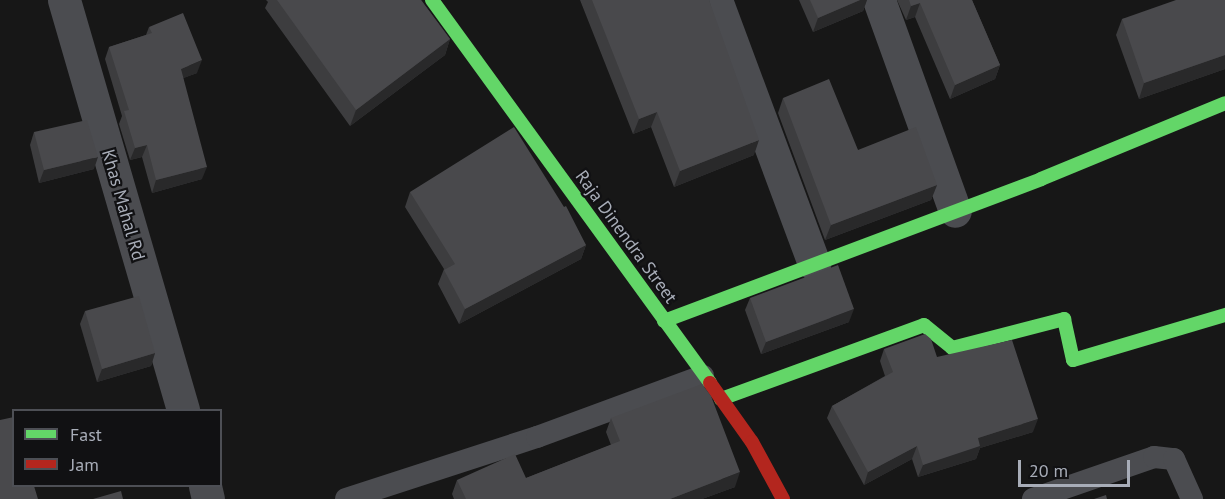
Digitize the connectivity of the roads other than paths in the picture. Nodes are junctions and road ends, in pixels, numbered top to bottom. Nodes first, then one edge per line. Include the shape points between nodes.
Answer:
1 (64, 0) edge
2 (432, 0) edge
3 (716, 0) edge
4 (879, 0) edge
5 (1225, 104) edge
6 (955, 211) junction
7 (814, 264) junction
8 (1225, 315) edge
9 (664, 321) junction
10 (703, 376) junction
11 (721, 399) junction
12 (182, 409) edge
13 (346, 499) edge
14 (783, 499) edge
15 (1033, 499) edge
16 (1192, 499) edge

1 - 12 street, Khas Mahal Rd
2 - 9 street, Raja Dinendra Street
3 - 7 street
4 - 6 street
5 - 6 street
6 - 7 street
7 - 9 street
8 - 11 street via 1073,360 1064,319 952,348 924,325
9 - 10 street, Raja Dinendra Street
10 - 11 street, Raja Dinendra Street
10 - 13 lane via 537,437
11 - 14 street, Raja Dinendra Street via 752,442
15 - 16 lane via 1154,458 1174,459

